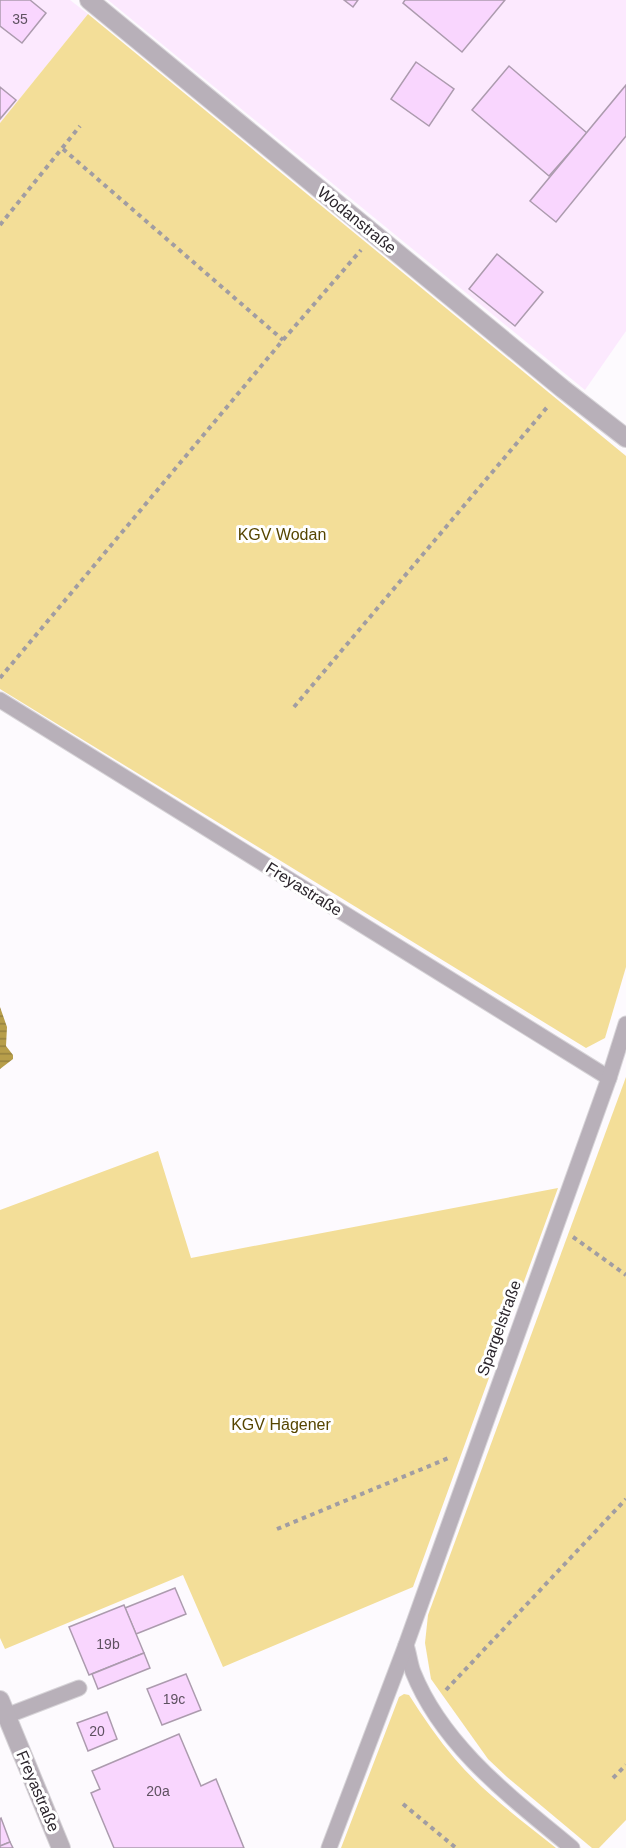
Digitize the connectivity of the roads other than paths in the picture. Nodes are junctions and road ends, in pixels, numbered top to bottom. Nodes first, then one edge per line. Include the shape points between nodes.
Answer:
1 (89, 0) edge
2 (626, 438) edge
3 (0, 700) edge
4 (626, 1024) edge
5 (609, 1078) junction
6 (406, 1645) junction
7 (79, 1688) dead end
8 (3, 1708) edge
9 (62, 1848) edge
10 (328, 1848) edge
11 (572, 1848) edge

1 - 2 street, Wodanstraße
3 - 5 lane, Freyastraße
4 - 5 lane, Spargelstraße
5 - 6 lane, Spargelstraße
6 - 10 lane, Spargelstraße
6 - 11 lane via 413,1672 431,1706 468,1755 491,1780
7 - 8 lane
8 - 9 street, Freyastraße

